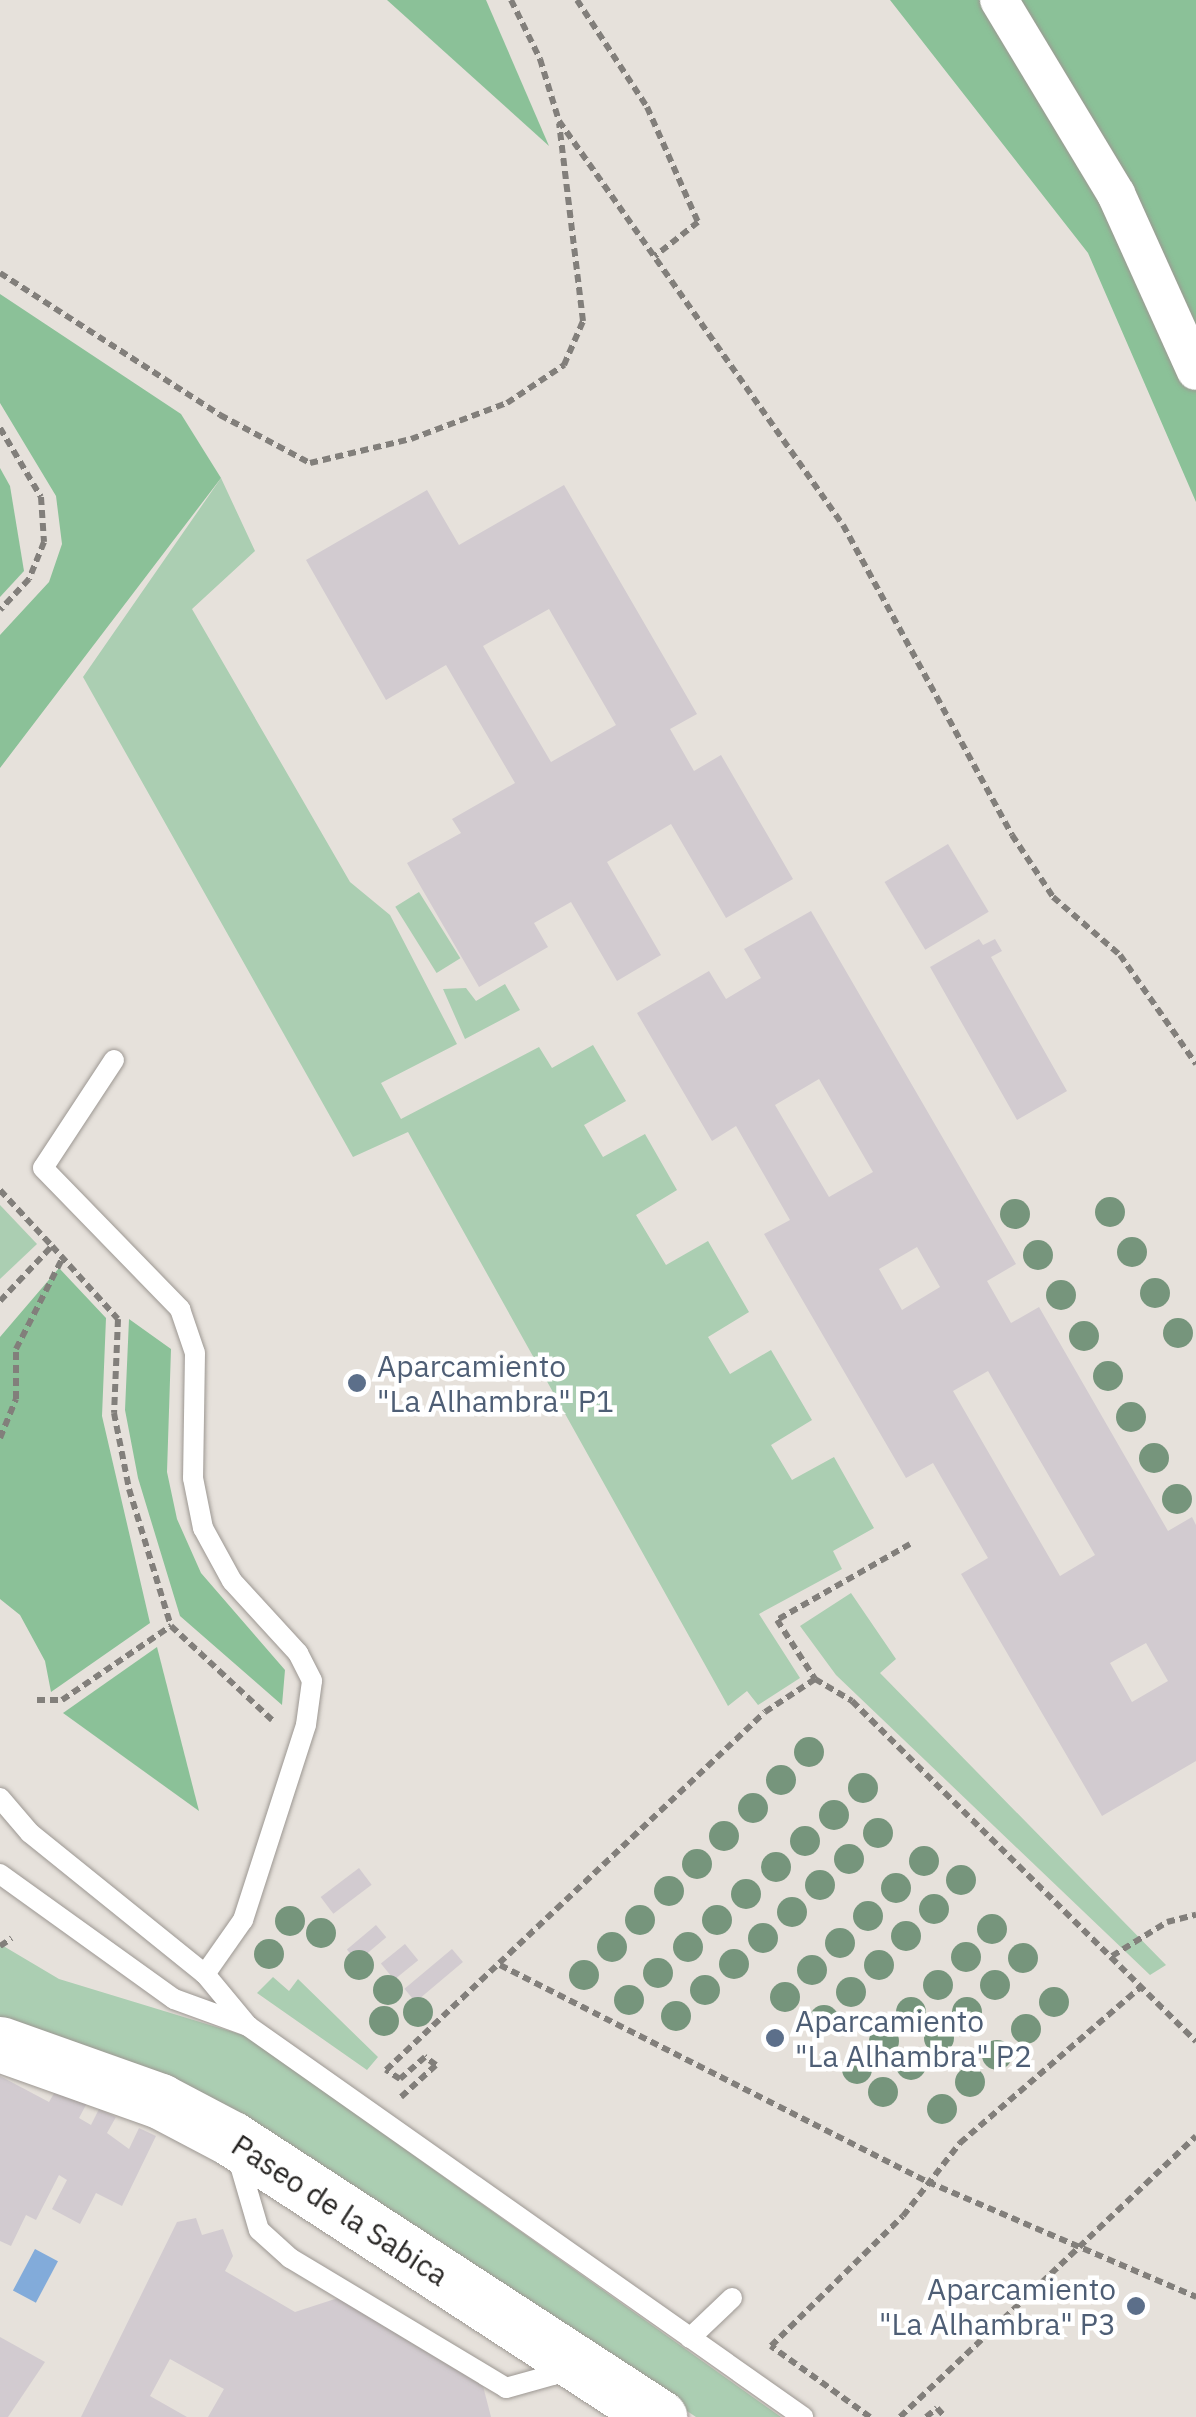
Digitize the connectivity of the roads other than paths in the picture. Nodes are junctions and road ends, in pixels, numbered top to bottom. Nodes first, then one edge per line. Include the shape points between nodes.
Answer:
1 (999, 0) edge
2 (1196, 371) edge
3 (114, 1060) dead end
4 (0, 1798) edge
5 (0, 1874) edge
6 (205, 1974) junction
7 (248, 2026) junction
8 (0, 2044) edge
9 (732, 2298) dead end
10 (690, 2338) junction
11 (660, 2417) edge
12 (803, 2417) edge

1 - 2 street via 1116,194
3 - 6 lane via 43,1168 180,1309 195,1353 193,1478 202,1528 232,1580 298,1653 312,1681 306,1726 243,1920
4 - 6 lane via 30,1833
5 - 7 lane via 174,1998
6 - 7 lane
7 - 10 lane
8 - 11 street, Paseo de la Sabica via 160,2101 232,2139
9 - 10 lane
10 - 12 lane

